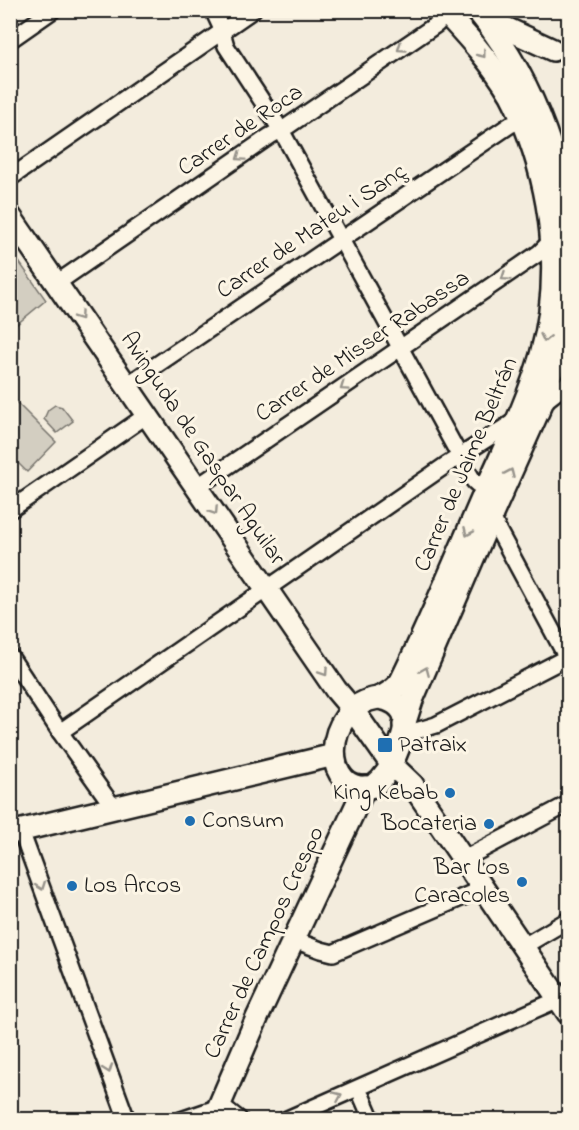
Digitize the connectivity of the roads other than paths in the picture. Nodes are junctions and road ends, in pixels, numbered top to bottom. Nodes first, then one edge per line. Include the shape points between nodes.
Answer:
1 (53, 10) edge
2 (213, 10) edge
3 (253, 10) edge
4 (443, 10) edge
5 (480, 12) edge
6 (222, 33) junction
7 (10, 40) edge
8 (557, 53) edge
9 (518, 73) junction
10 (524, 123) junction
11 (281, 130) junction
12 (10, 178) edge
13 (10, 216) edge
14 (568, 229) edge
15 (340, 240) junction
16 (551, 241) junction
17 (57, 284) junction
18 (568, 304) edge
19 (401, 349) junction
20 (127, 385) junction
21 (568, 385) edge
22 (542, 403) junction
23 (147, 415) junction
24 (517, 420) junction
25 (460, 456) junction
26 (197, 487) junction
27 (487, 487) junction
28 (10, 510) edge
29 (493, 512) junction
30 (266, 588) junction
31 (10, 656) edge
32 (568, 657) edge
33 (378, 698) junction
34 (352, 710) junction
35 (60, 732) junction
36 (402, 734) junction
37 (334, 755) junction
38 (391, 765) junction
39 (365, 788) junction
40 (568, 804) edge
41 (114, 808) junction
42 (16, 832) edge
43 (464, 859) junction
44 (484, 888) junction
45 (568, 920) edge
46 (294, 940) junction
47 (524, 946) junction
48 (564, 1006) edge
49 (362, 1097) dead end
50 (216, 1113) edge
51 (127, 1119) edge
52 (182, 1119) edge
53 (240, 1119) edge
54 (285, 1119) edge
55 (372, 1119) edge

1 - 7 street
2 - 6 street
3 - 6 street
4 -> 10 street, Carrer de Jaime Beltrán via 495,71
4 -> 11 street, Carrer de Roca via 437,24
5 - 8 street
5 - 9 street
6 - 11 street via 226,46
6 - 12 street
8 - 9 street via 532,49 522,57
9 - 14 street via 552,149
10 - 15 street, Carrer de Mateu i Sanç via 510,125
10 - 16 street, Carrer de Jaime Beltrán via 538,162
11 - 15 street
11 -> 17 street, Carrer de Roca
13 - 17 street, Avinguda de Gaspar Aguilar
15 - 19 street
15 - 20 street, Carrer de Mateu i Sanç
16 -> 19 street, Carrer de Misser Rabassa
16 -> 24 street, Carrer de Jaime Beltrán via 552,290 547,332
17 -> 20 street, Avinguda de Gaspar Aguilar
18 - 22 street, Carrer de Jaime Beltrán
19 - 25 street
19 -> 26 street, Carrer de Misser Rabassa
20 - 23 street, Avinguda de Gaspar Aguilar
21 - 22 street
22 - 24 street
29 -> 22 street, Carrer de Jaime Beltrán
23 - 26 street, Avinguda de Gaspar Aguilar
23 - 28 street
24 - 25 street
24 - 27 street, Carrer de Jaime Beltrán
25 - 27 street via 475,483
25 - 30 street
26 -> 30 street, Avinguda de Gaspar Aguilar
27 -> 33 street, Carrer de Jaime Beltrán via 401,681 390,693
29 - 32 street via 497,528
36 -> 29 street, Carrer de Jaime Beltrán via 412,700
30 -> 34 street, Avinguda de Gaspar Aguilar
30 - 35 street
31 - 35 street
32 - 36 street via 436,725
33 - 34 street via 366,700
33 - 36 street via 397,706 405,718
34 - 37 street via 339,726
34 - 38 street, Avinguda de Gaspar Aguilar
35 - 41 street
36 - 38 street
37 - 39 street via 336,766 346,779
37 - 41 street
38 - 39 street via 380,781
38 - 43 street, Avinguda de Gaspar Aguilar via 412,784
39 - 46 street, Carrer de Campos Crespo
40 - 43 street
41 - 42 street
42 -> 51 street
43 - 44 street, Avinguda de Gaspar Aguilar
44 - 46 street via 333,952
44 - 47 street, Avinguda de Gaspar Aguilar
45 - 47 street
46 - 50 street, Carrer de Campos Crespo
47 - 48 street, Avinguda de Gaspar Aguilar
54 -> 48 street
49 - 55 street
50 - 52 street
50 - 53 street via 226,1109

